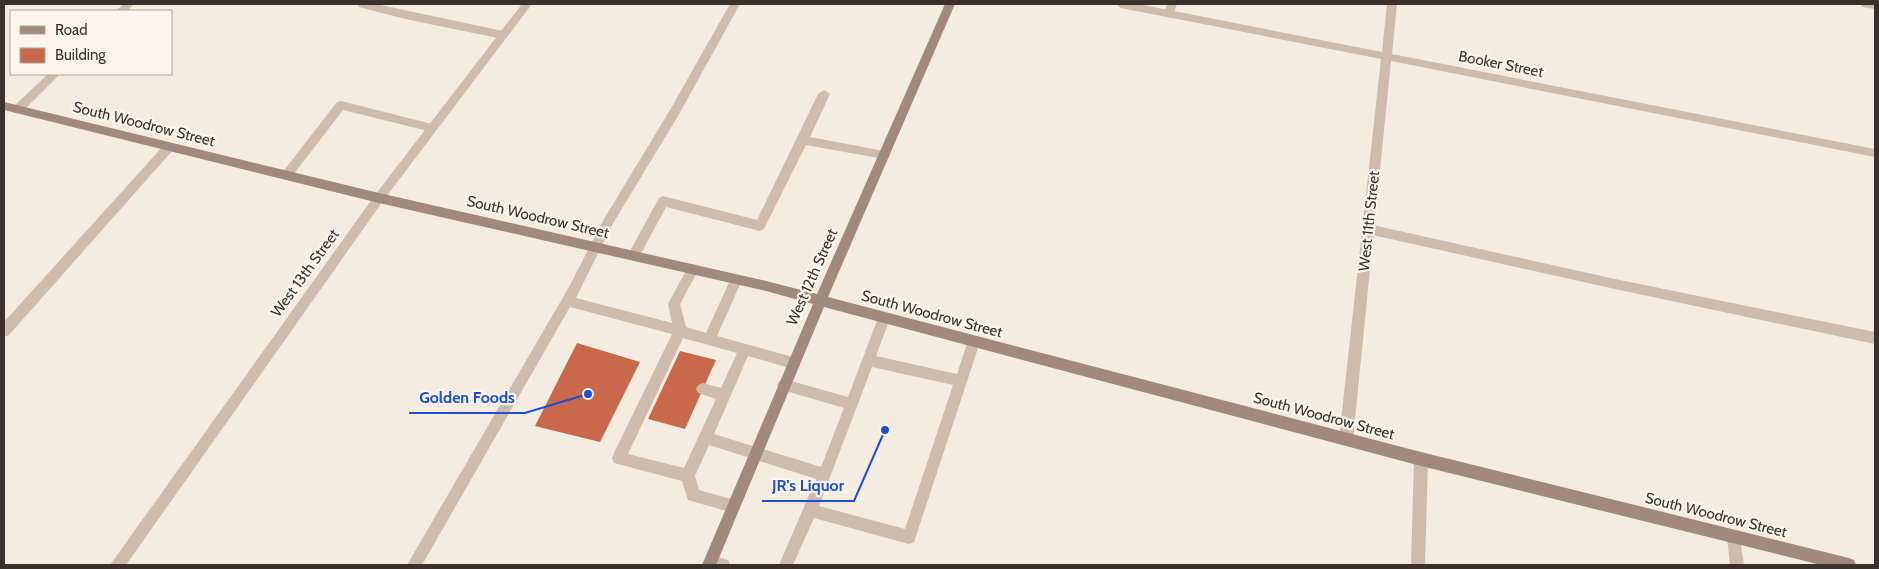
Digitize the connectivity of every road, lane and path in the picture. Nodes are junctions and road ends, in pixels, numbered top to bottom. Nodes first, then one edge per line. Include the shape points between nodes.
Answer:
1 (362, 4) edge
2 (526, 4) edge
3 (735, 4) edge
4 (950, 4) edge
5 (1121, 4) edge
6 (1392, 4) edge
7 (1866, 4) edge
8 (1875, 5) edge
9 (1171, 9) edge
10 (503, 35) junction
11 (1386, 57) junction
12 (54, 75) edge
13 (824, 94) dead end
14 (4, 106) edge
15 (18, 109) junction
16 (432, 128) junction
17 (803, 140) junction
18 (168, 147) junction
19 (1875, 153) edge
20 (884, 155) junction
21 (286, 176) junction
22 (378, 198) junction
23 (1368, 228) junction
24 (595, 246) junction
25 (634, 255) junction
26 (693, 269) junction
27 (736, 280) junction
28 (567, 301) junction
29 (819, 302) junction
30 (884, 318) junction
31 (4, 331) edge
32 (680, 331) junction
33 (1875, 338) edge
34 (709, 339) junction
35 (974, 342) junction
36 (745, 349) junction
37 (868, 360) junction
38 (793, 363) junction
39 (961, 381) junction
40 (784, 384) junction
41 (703, 389) dead end
42 (724, 394) junction
43 (852, 404) junction
44 (705, 438) junction
45 (1346, 439) junction
46 (755, 454) junction
47 (1421, 458) junction
48 (825, 475) junction
49 (688, 476) junction
50 (733, 506) junction
51 (810, 510) junction
52 (1734, 537) junction
53 (714, 564) edge
54 (117, 565) edge
55 (414, 565) edge
56 (786, 565) edge
57 (1418, 565) edge
58 (1737, 565) edge
59 (1849, 565) edge

1 - 10 street
2 - 10 street, West 13th Street
3 - 24 street
4 - 20 main road, West 12th Street
5 - 9 street, Booker Street
6 - 11 street, West 11th Street
7 - 8 street
9 - 11 street, Booker Street
10 - 16 street, West 13th Street
11 - 19 street, Booker Street
11 - 23 street, West 11th Street
12 - 15 street
13 - 17 street
14 - 15 main road, South Woodrow Street
15 - 18 main road, South Woodrow Street
16 - 21 street via 341,105
16 - 22 street, West 13th Street
17 - 20 street
17 - 25 street via 760,226 664,201
18 - 21 main road, South Woodrow Street
18 - 31 street
20 - 29 main road, West 12th Street
21 - 22 main road, South Woodrow Street
22 - 24 main road, South Woodrow Street
22 - 54 street, West 13th Street
23 - 33 street
23 - 45 street, West 11th Street
24 - 25 main road, South Woodrow Street
24 - 28 street
25 - 26 main road, South Woodrow Street
26 - 27 main road, South Woodrow Street
26 - 32 street via 674,304
27 - 29 main road, South Woodrow Street
27 - 34 street
28 - 32 street
28 - 55 street
29 - 30 main road, South Woodrow Street
29 - 38 main road, West 12th Street
30 - 35 main road, South Woodrow Street
30 - 37 street
32 - 34 street
32 - 49 street via 662,378 619,458
34 - 36 street
35 - 39 street
35 - 45 main road, South Woodrow Street
36 - 38 street
36 - 42 street
37 - 39 street
37 - 43 street
38 - 40 main road, West 12th Street
39 - 51 street via 909,537
40 - 43 street
40 - 46 main road, West 12th Street
41 - 42 street
42 - 44 street
43 - 48 street
44 - 46 street
44 - 49 street
45 - 47 main road, South Woodrow Street
46 - 48 street
46 - 50 main road, West 12th Street
47 - 52 main road, South Woodrow Street
47 - 57 street
48 - 51 street
49 - 50 street via 693,495
50 - 53 main road, West 12th Street
51 - 56 street
52 - 58 street
52 - 59 main road, South Woodrow Street

